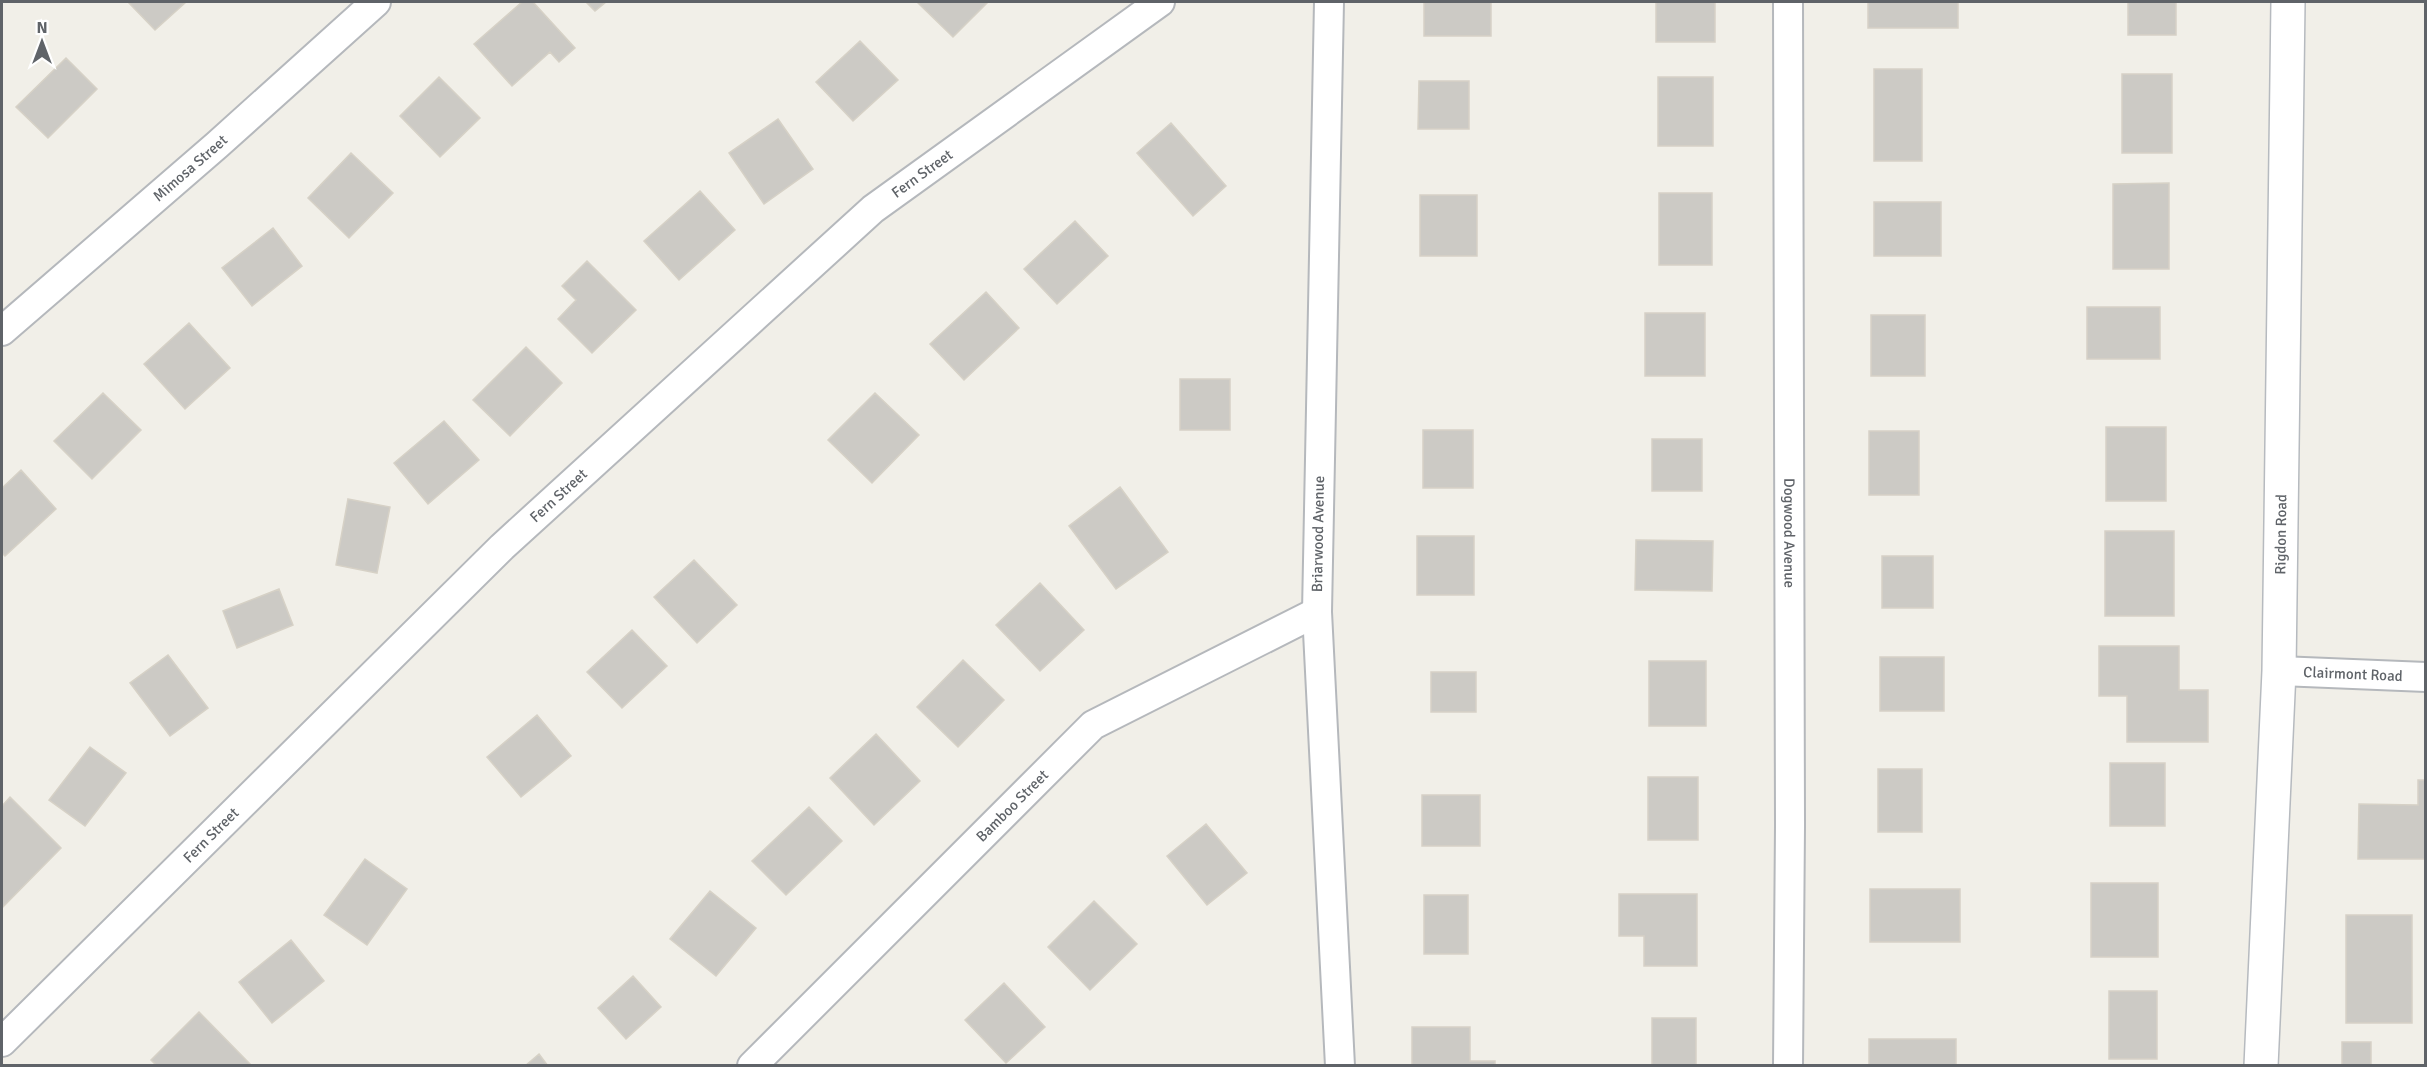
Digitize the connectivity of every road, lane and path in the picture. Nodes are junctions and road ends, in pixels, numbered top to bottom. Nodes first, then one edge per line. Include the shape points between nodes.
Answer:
1 (376, 2) edge
2 (1160, 2) edge
3 (1329, 2) edge
4 (1788, 2) edge
5 (2288, 2) edge
6 (2, 331) edge
7 (1317, 612) junction
8 (2279, 671) junction
9 (2426, 678) edge
10 (2, 1042) edge
11 (752, 1065) edge
12 (1340, 1065) edge
13 (1788, 1065) edge
14 (2261, 1065) edge

1 - 6 street, Mimosa Street
2 - 10 street, Fern Street via 873,209 502,547
3 - 7 street, Briarwood Avenue
4 - 13 street, Dogwood Avenue
5 - 8 street, Rigdon Road
7 - 11 street, Bamboo Street via 1094,725
7 - 12 street, Briarwood Avenue
8 - 9 street, Clairmont Road
8 - 14 street, Rigdon Road

